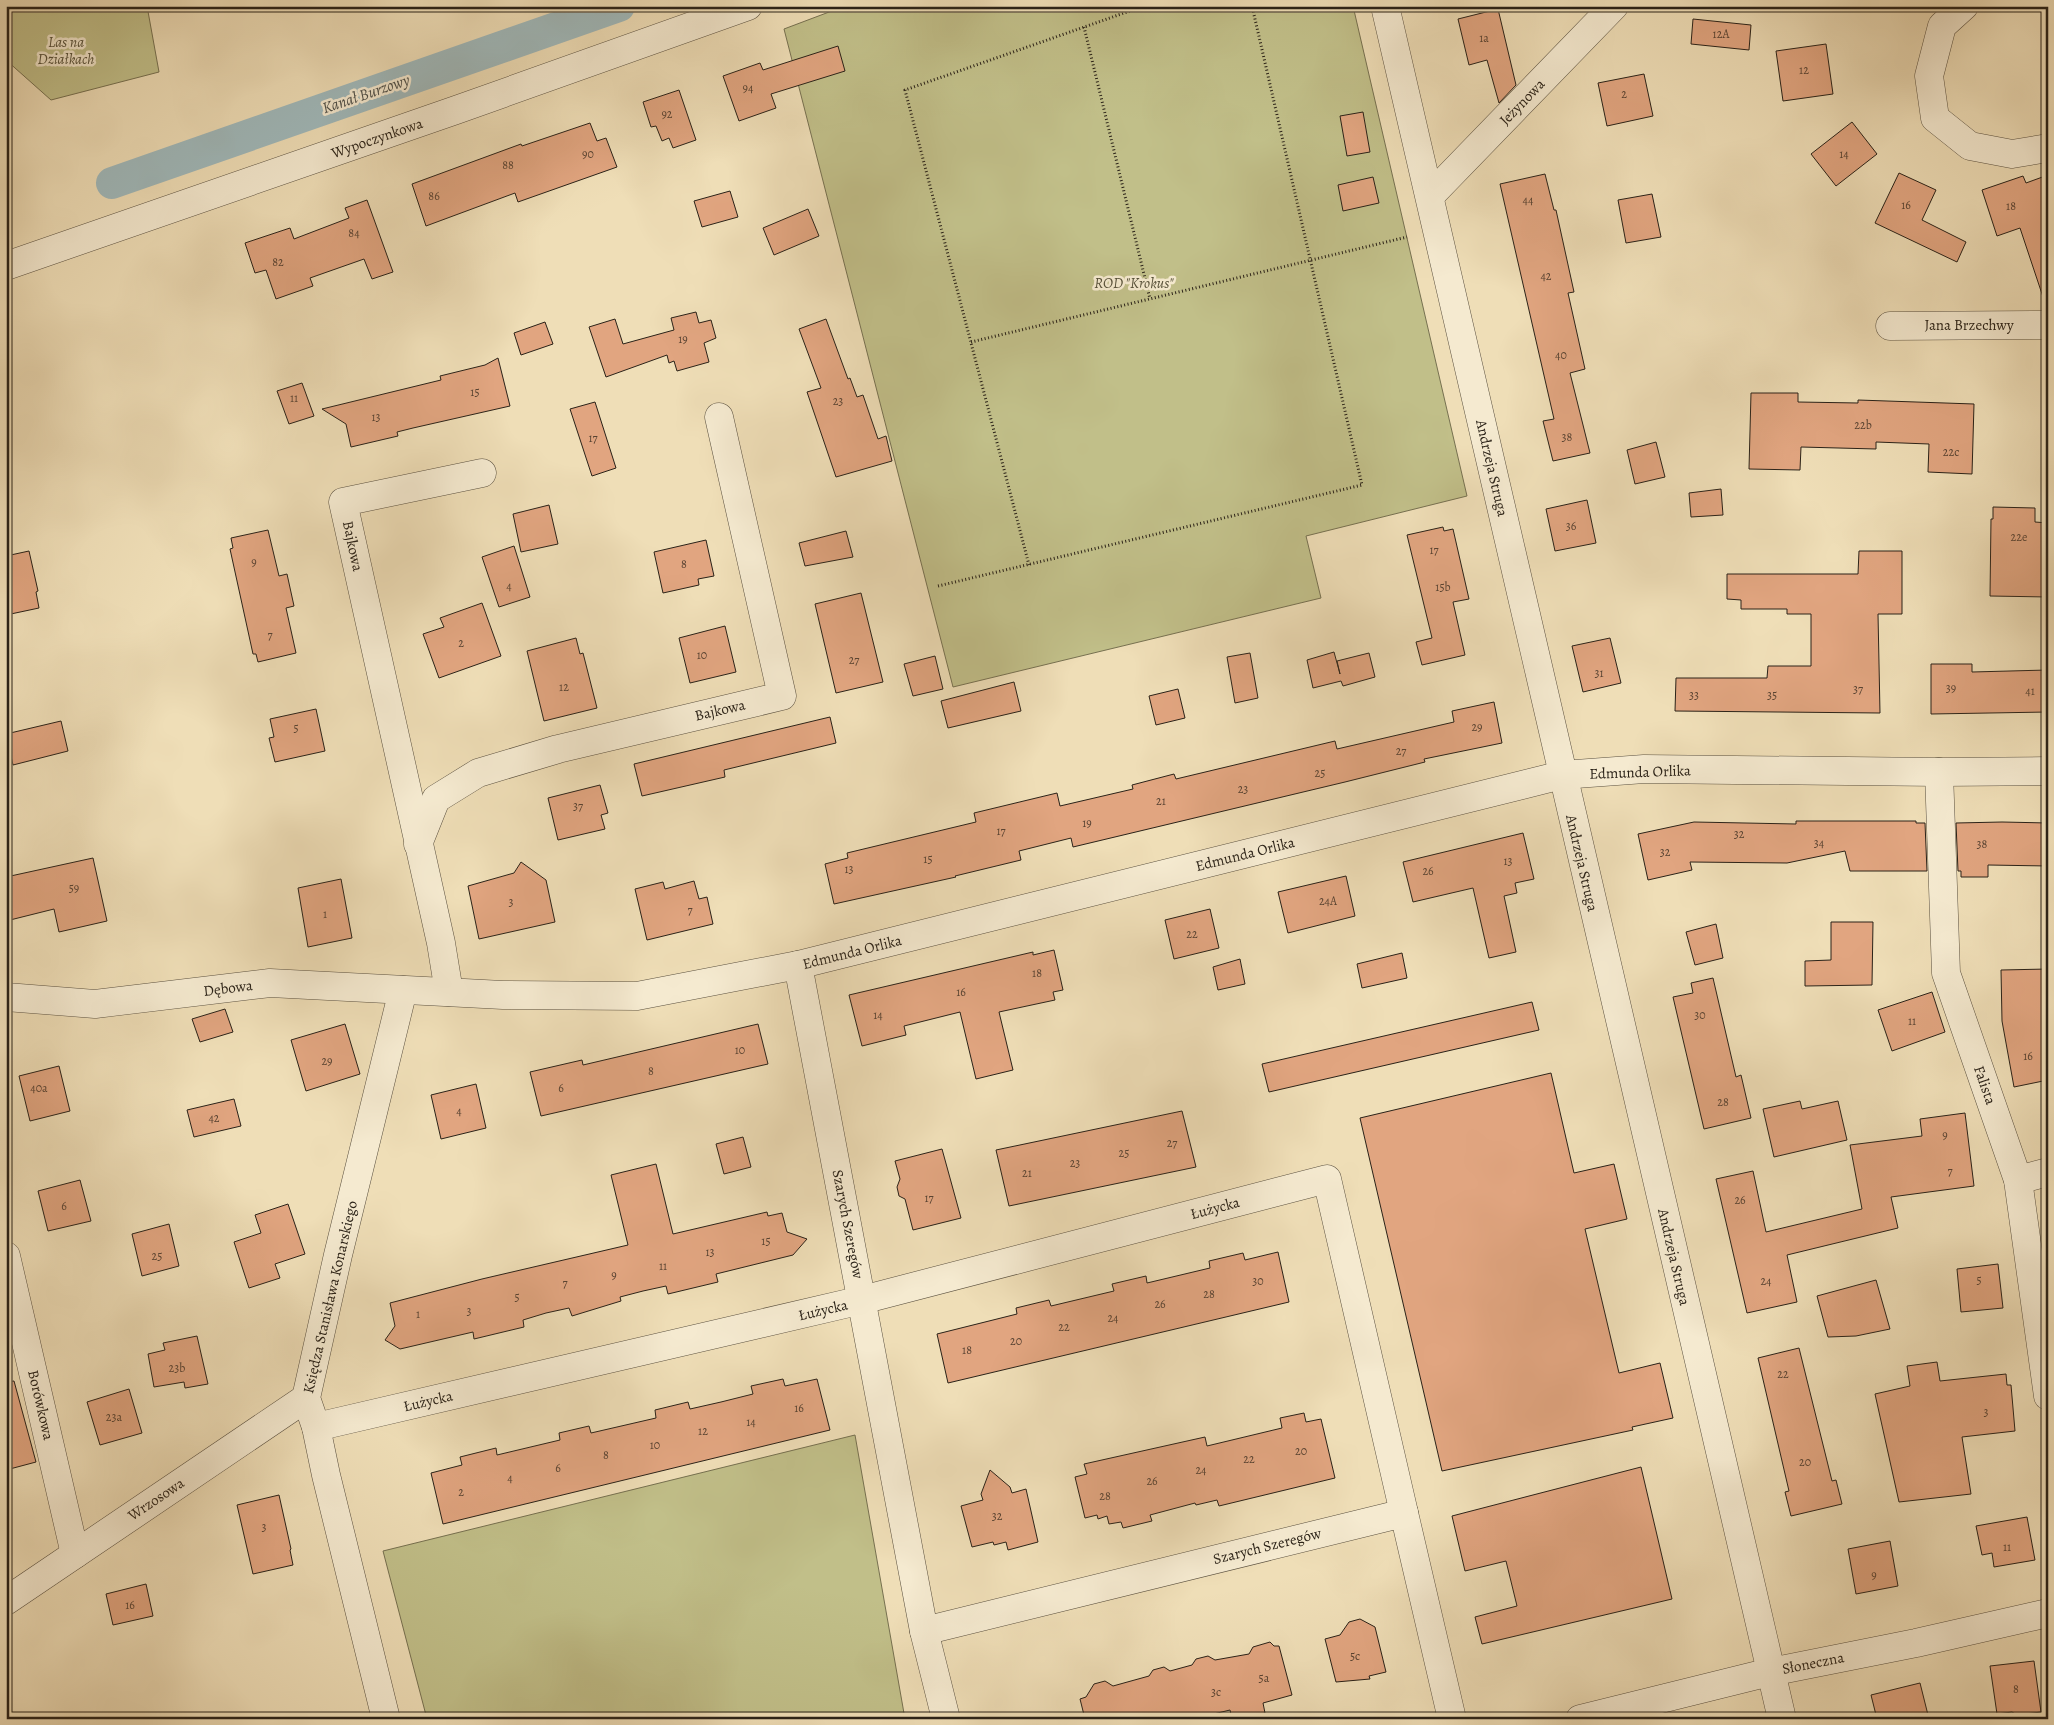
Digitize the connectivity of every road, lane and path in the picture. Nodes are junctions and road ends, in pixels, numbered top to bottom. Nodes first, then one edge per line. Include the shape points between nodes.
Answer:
1 (748, 6) edge
2 (1144, 6) edge
3 (1252, 6) edge
4 (1385, 6) edge
5 (1614, 6) edge
6 (1964, 6) edge
7 (1084, 27) junction
8 (2048, 148) edge
9 (1430, 196) junction
10 (1406, 237) dead end
11 (1311, 260) junction
12 (6, 266) edge
13 (1150, 299) junction
14 (2048, 325) edge
15 (1890, 326) dead end
16 (970, 342) junction
17 (719, 417) dead end
18 (482, 473) dead end
19 (1029, 565) junction
20 (938, 586) dead end
21 (2048, 771) edge
22 (1939, 772) junction
23 (1562, 775) junction
24 (418, 844) junction
25 (798, 965) junction
26 (403, 990) junction
27 (450, 992) junction
28 (6, 997) edge
29 (2048, 1172) edge
30 (2018, 1180) junction
31 (6, 1256) edge
32 (862, 1300) junction
33 (2048, 1396) edge
34 (306, 1398) junction
35 (316, 1428) junction
36 (1404, 1513) junction
37 (75, 1554) junction
38 (6, 1601) edge
39 (2048, 1613) edge
40 (924, 1631) junction
41 (1770, 1672) junction
42 (386, 1719) edge
43 (946, 1719) edge
44 (1452, 1719) edge
45 (1580, 1719) edge
46 (1782, 1719) edge

1 - 12 street, Wypoczynkowa
2 - 7 path
3 - 11 path
4 - 9 street, Andrzeja Struga
5 - 9 street, Jeżynowa
6 - 8 street via 1942,26 1935,51 1929,76 1935,118 1970,146 2012,154
7 - 13 path
7 - 16 path via 905,90
9 - 23 street, Andrzeja Struga
10 - 11 path
11 - 13 path
11 - 19 path via 1362,485
13 - 16 path
14 - 15 street, Jana Brzechwy
16 - 19 path
17 - 24 street, Bajkowa via 782,696 558,749 478,774 436,799
18 - 24 street, Bajkowa via 343,502
19 - 20 path
21 - 22 street, Edmunda Orlika
22 - 23 street, Edmunda Orlika via 1644,769
22 - 30 street, Falista via 1946,973
23 - 25 street, Edmunda Orlika
23 - 41 street, Andrzeja Struga
24 - 27 street, Bajkowa
25 - 27 street, Edmunda Orlika via 637,996
25 - 32 street, Szarych Szeregów
26 - 27 street, Dębowa
26 - 28 street, Dębowa via 270,983 96,1004
26 - 34 street, Księdza Stanisława Konarskiego
29 - 30 street
30 - 33 street, Falista
31 - 37 street, Borówkowa
32 - 35 street, Łużycka
32 - 36 street, Łużycka via 1327,1179
32 - 40 street, Szarych Szeregów
34 - 35 street, Księdza Stanisława Konarskiego
34 - 37 street, Wrzosowa
35 - 42 street, Księdza Stanisława Konarskiego
36 - 40 street, Szarych Szeregów
36 - 44 street
37 - 38 street, Wrzosowa
39 - 41 street, Słoneczna
40 - 43 street, Szarych Szeregów
41 - 45 street, Słoneczna
41 - 46 street, Andrzeja Struga

